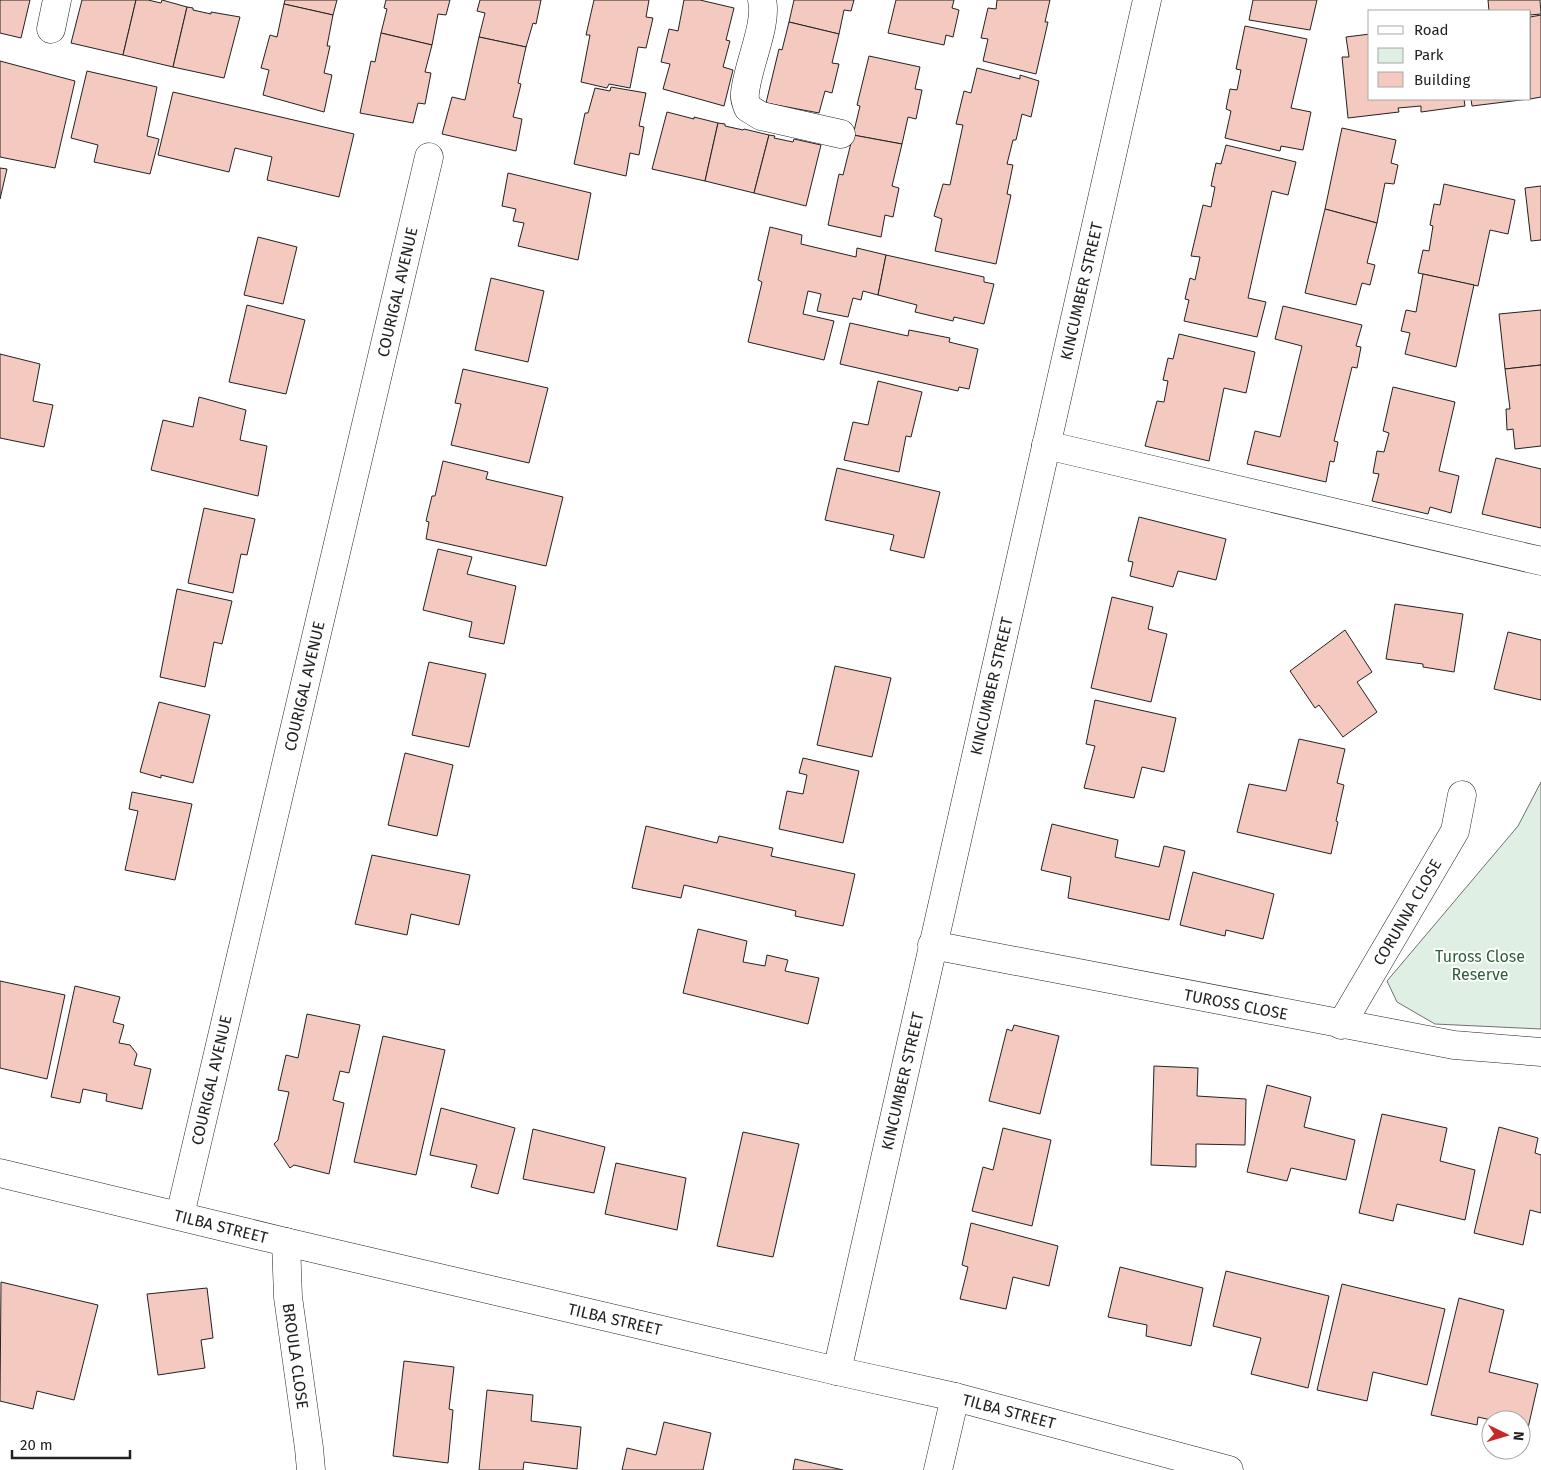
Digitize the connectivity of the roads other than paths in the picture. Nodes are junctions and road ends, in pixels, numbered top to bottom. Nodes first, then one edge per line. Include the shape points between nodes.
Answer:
1 (57, 0) edge
2 (762, 0) edge
3 (1147, 0) edge
4 (51, 29) dead end
5 (841, 134) dead end
6 (429, 157) dead end
7 (1046, 445) junction
8 (1541, 561) edge
9 (1462, 795) dead end
10 (932, 944) junction
11 (1342, 1024) junction
12 (1541, 1052) edge
13 (0, 1173) edge
14 (180, 1215) junction
15 (286, 1242) junction
16 (837, 1371) junction
17 (955, 1397) junction
18 (311, 1470) edge
19 (938, 1470) edge
20 (1229, 1470) edge

1 - 4 street
2 - 5 street via 760,29 744,94 748,108 760,116
3 - 7 street, KINCUMBER STREET
6 - 14 street, COURIGAL AVENUE
7 - 8 street
7 - 10 street, KINCUMBER STREET
9 - 11 street, CORUNNA CLOSE via 1455,831
10 - 11 street, TUROSS CLOSE
10 - 16 street, KINCUMBER STREET
11 - 12 street, TUROSS CLOSE via 1454,1045
13 - 14 street, TILBA STREET
14 - 15 street, TILBA STREET
15 - 16 street, TILBA STREET
15 - 18 street, BROULA CLOSE via 288,1297
16 - 17 street, TILBA STREET
17 - 19 street
17 - 20 street, TILBA STREET

